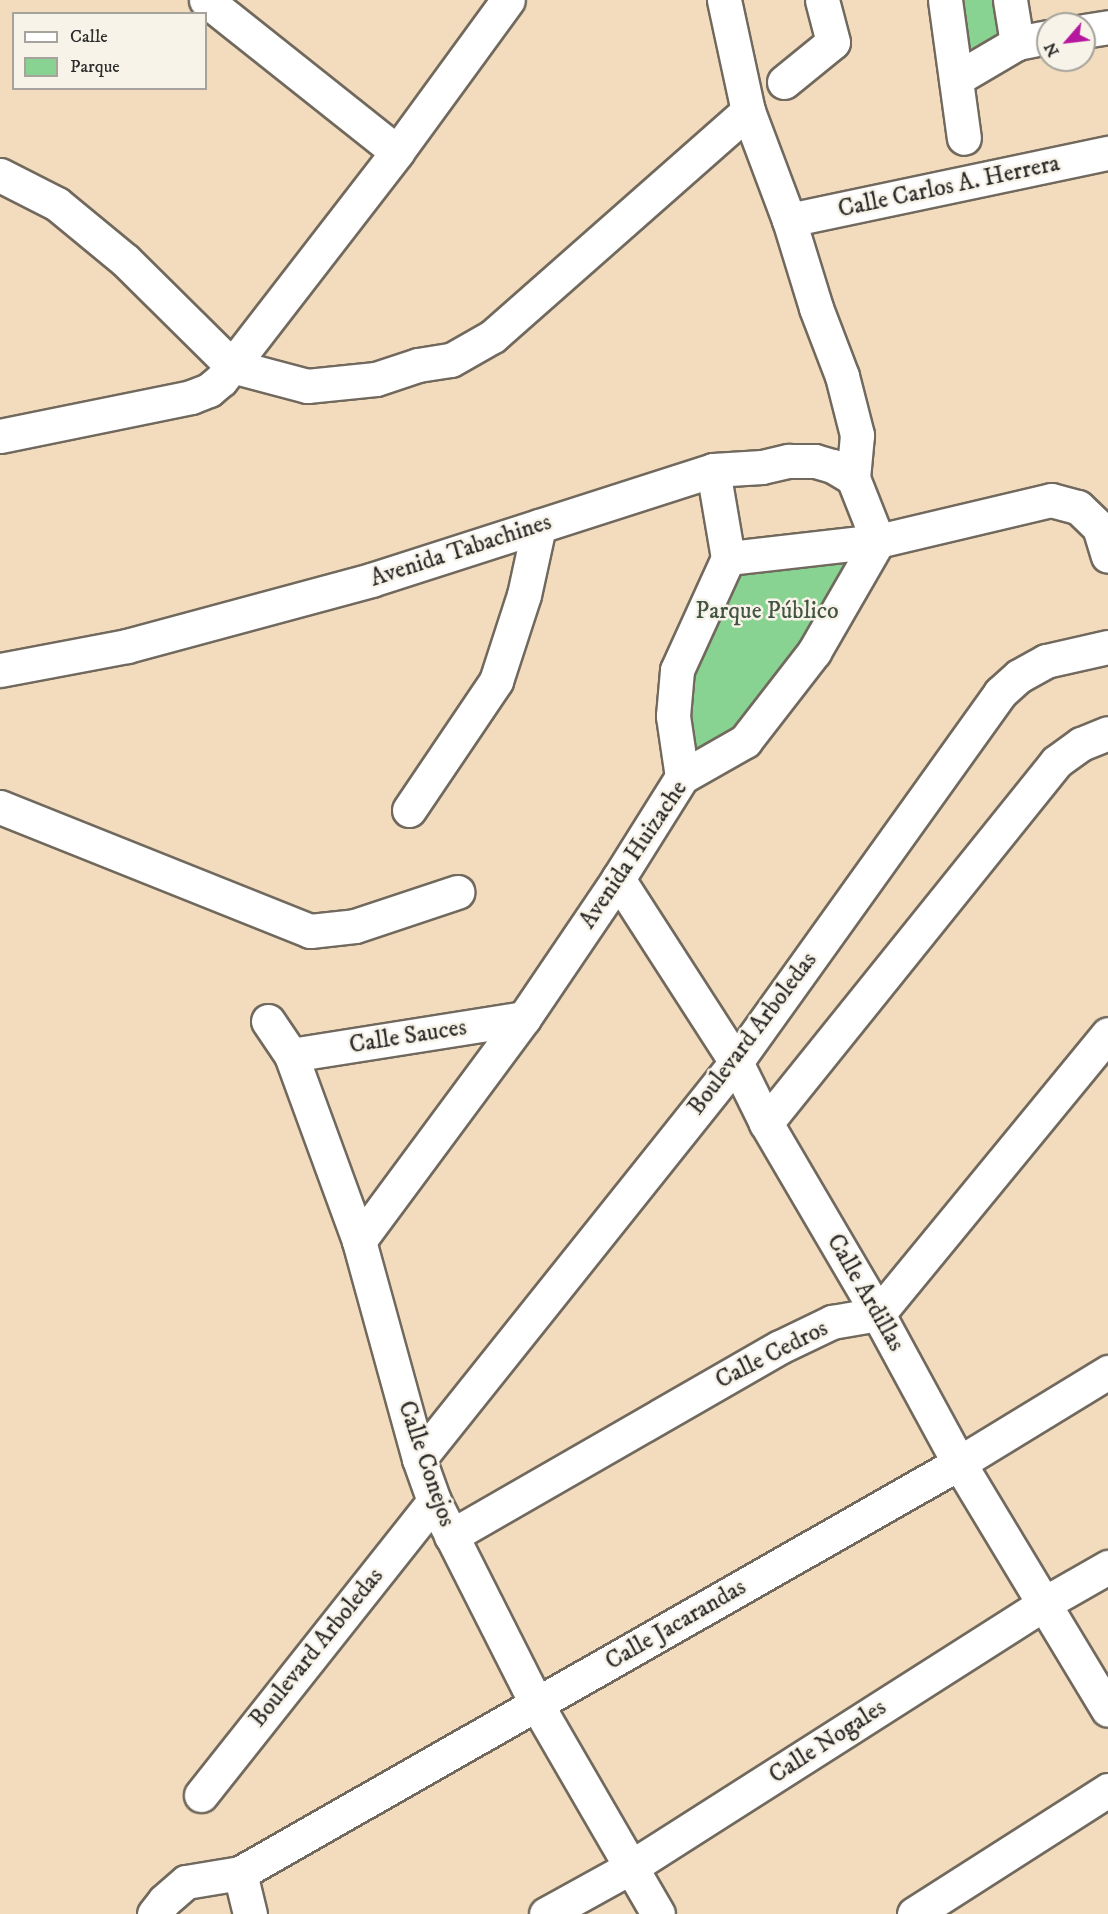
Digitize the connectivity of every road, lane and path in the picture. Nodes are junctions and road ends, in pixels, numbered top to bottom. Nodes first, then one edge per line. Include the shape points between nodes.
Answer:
1 (206, 0) edge
2 (508, 0) edge
3 (724, 0) edge
4 (822, 0) edge
5 (945, 0) edge
6 (1010, 0) edge
7 (1033, 40) edge
8 (956, 79) junction
9 (784, 82) dead end
10 (748, 111) junction
11 (964, 138) dead end
12 (397, 152) junction
13 (1108, 153) edge
14 (0, 176) edge
15 (789, 220) junction
16 (232, 366) junction
17 (0, 436) edge
18 (713, 470) junction
19 (853, 478) junction
20 (539, 526) junction
21 (878, 541) junction
22 (1108, 556) edge
23 (728, 558) junction
24 (1108, 647) edge
25 (0, 670) edge
26 (1108, 732) edge
27 (682, 777) junction
28 (0, 807) edge
29 (409, 810) dead end
30 (618, 879) junction
31 (457, 892) dead end
32 (524, 1018) junction
33 (268, 1021) dead end
34 (1108, 1034) edge
35 (291, 1055) junction
36 (736, 1062) junction
37 (766, 1123) junction
38 (359, 1241) junction
39 (878, 1314) junction
40 (1108, 1372) edge
41 (419, 1459) junction
42 (959, 1463) junction
43 (434, 1501) junction
44 (451, 1536) junction
45 (1108, 1567) edge
46 (1045, 1603) junction
47 (537, 1705) junction
48 (1108, 1710) edge
49 (1108, 1790) edge
50 (201, 1795) dead end
51 (631, 1867) junction
52 (240, 1873) junction
53 (154, 1914) edge
54 (250, 1914) edge
55 (546, 1914) edge
56 (658, 1914) edge
57 (914, 1914) edge

1 - 12 street
2 - 12 street
3 - 10 street
4 - 9 street via 833,42
5 - 8 street
6 - 7 street
7 - 8 street
8 - 11 street
10 - 15 street
10 - 16 street via 536,300 493,336 451,360 418,365 376,379 307,386
12 - 16 street
13 - 15 street, Calle Carlos A. Herrera
14 - 16 street via 57,204 125,260
15 - 19 street via 842,375 857,435
16 - 17 street via 209,390 191,397
18 - 19 street, Avenida Tabachines via 815,461
18 - 20 street, Avenida Tabachines
18 - 23 street
19 - 21 street
20 - 25 street, Avenida Tabachines via 371,580 127,646
20 - 29 street via 524,595 496,681
21 - 22 street via 1051,500 1078,507 1099,528
21 - 23 street
21 - 27 street, Avenida Huizache via 814,652 746,741
23 - 27 street via 677,670 673,716
24 - 36 street, Boulevard Arboledas via 1046,661 1018,676 1000,693
26 - 37 street via 1081,744 1056,762
27 - 30 street, Avenida Huizache
28 - 31 street via 310,931 355,926
30 - 32 street, Avenida Huizache
30 - 36 street, Calle Ardillas
32 - 35 street, Calle Sauces
32 - 38 street, Avenida Huizache
33 - 35 street, Calle Conejos
34 - 39 street
35 - 38 street, Calle Conejos
36 - 37 street, Calle Ardillas
36 - 41 street, Boulevard Arboledas
37 - 39 street, Calle Ardillas
38 - 41 street, Calle Conejos
39 - 42 street, Calle Ardillas
39 - 44 street, Calle Cedros via 832,1322 780,1347
40 - 42 street, Calle Jacarandas
41 - 43 street, Calle Conejos
42 - 46 street, Calle Ardillas
42 - 47 street, Calle Jacarandas
43 - 44 street, Calle Conejos
43 - 50 street, Boulevard Arboledas
44 - 47 street, Calle Conejos
45 - 46 street, Calle Nogales
46 - 48 street, Calle Ardillas
46 - 51 street, Calle Nogales
47 - 51 street, Calle Conejos
47 - 52 street, Calle Jacarandas
49 - 57 street
51 - 55 street, Calle Nogales
51 - 56 street, Calle Conejos
52 - 53 street via 186,1882
52 - 54 street

